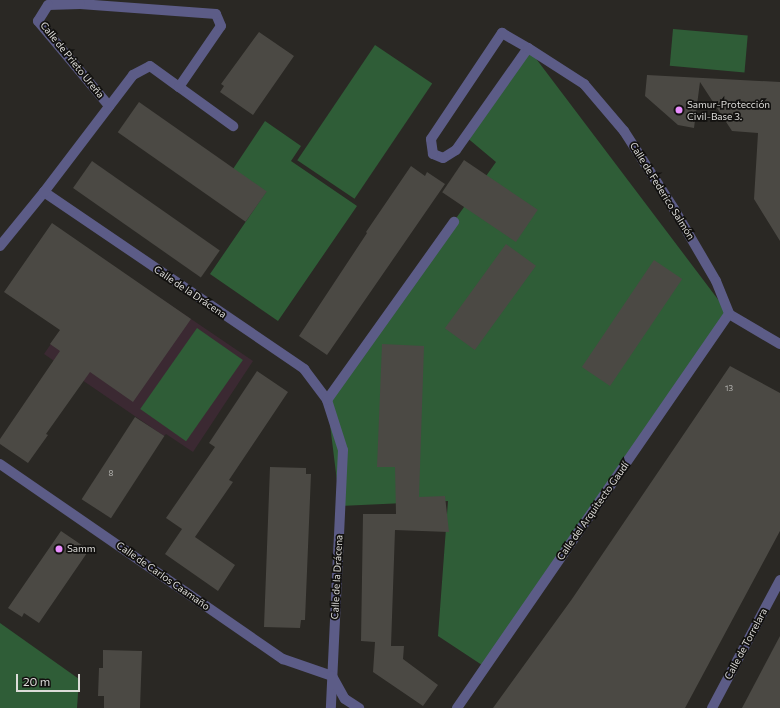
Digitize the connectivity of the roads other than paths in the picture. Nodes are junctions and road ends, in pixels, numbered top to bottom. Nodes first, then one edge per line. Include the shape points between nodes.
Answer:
1 (528, 48) junction
2 (179, 87) junction
3 (109, 106) junction
4 (233, 126) dead end
5 (44, 192) junction
6 (454, 222) dead end
7 (0, 246) edge
8 (729, 314) junction
9 (780, 344) edge
10 (327, 400) junction
11 (0, 464) edge
12 (780, 580) edge
13 (332, 676) junction
14 (331, 708) edge
15 (359, 708) edge
16 (457, 708) edge
17 (712, 708) edge

1 - 1 street, Calle de Federico Salmón via 456,150 443,158 433,154 431,140 502,33
1 - 8 street, Calle de Federico Salmón via 584,84 624,130 716,282
2 - 3 street, Calle de Prieto Ureña via 150,66 133,75
2 - 3 street, Calle de Prieto Ureña via 221,26 216,14 80,4 48,5 38,21
2 - 4 street, Calle de Prieto Ureña
3 - 5 street, Calle de Prieto Ureña
5 - 7 street, Calle de Prieto Ureña
5 - 10 street, Calle de la Drácena via 304,369
6 - 10 street
8 - 9 street
8 - 16 street, Calle del Arquitecto Gaudí
10 - 13 street, Calle de la Drácena via 343,450
11 - 13 street, Calle de Carlos Caamaño via 283,659
12 - 17 street, Calle de Torrelara
13 - 14 street, Calle de la Drácena
13 - 15 street via 345,699

